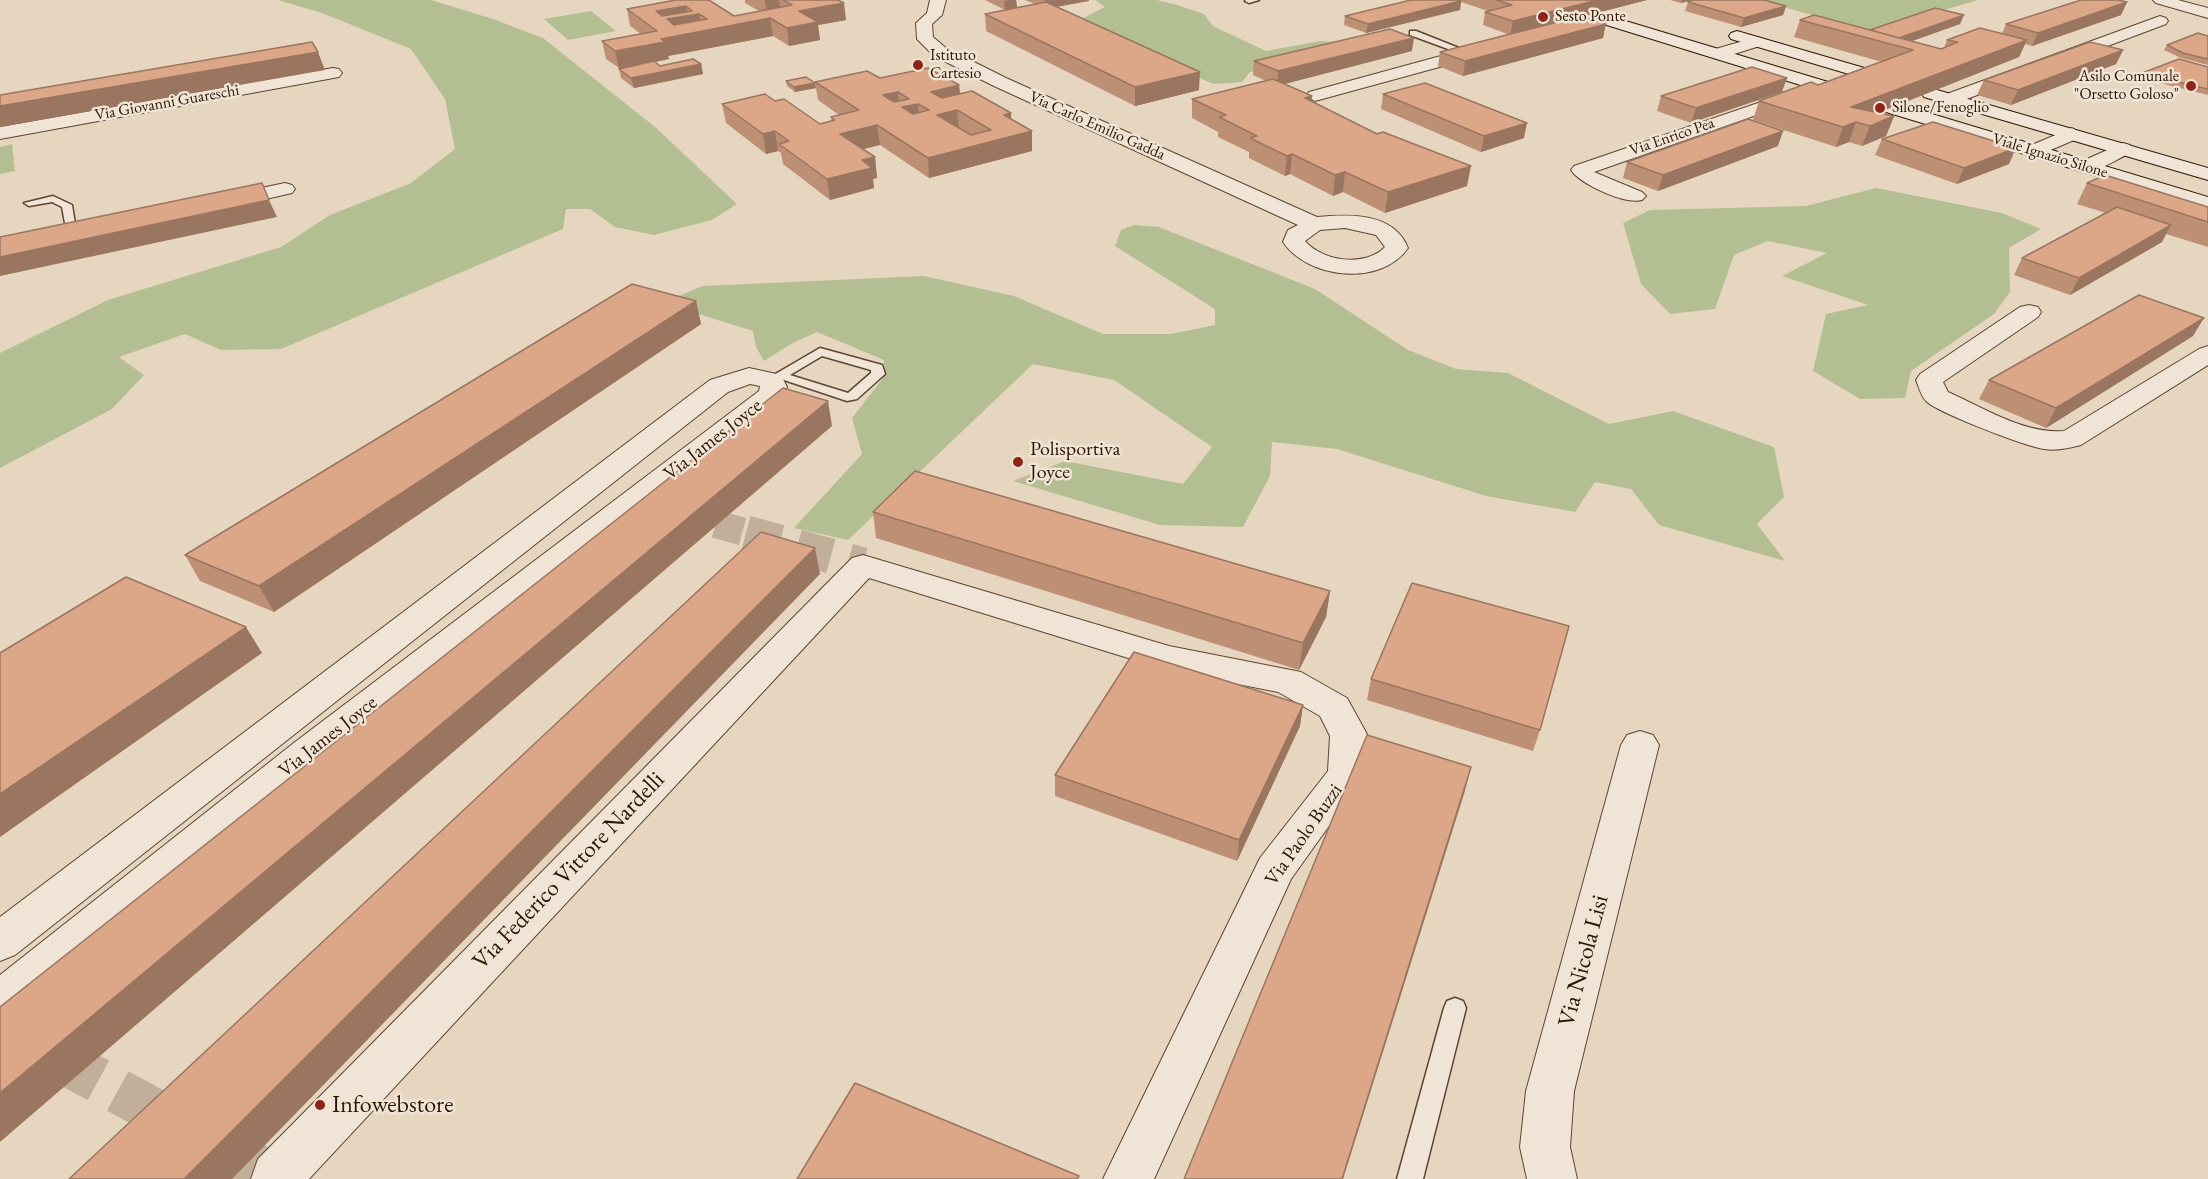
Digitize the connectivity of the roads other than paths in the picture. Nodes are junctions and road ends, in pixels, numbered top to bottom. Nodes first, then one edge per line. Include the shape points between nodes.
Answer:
1 (938, 0) edge
2 (2161, 0) edge
3 (2208, 13) edge
4 (1589, 19) edge
5 (2160, 21) dead end
6 (1413, 33) edge
7 (1756, 42) junction
8 (1502, 45) edge
9 (1687, 45) junction
10 (1470, 54) junction
11 (1718, 54) junction
12 (333, 73) dead end
13 (1879, 78) edge
14 (1821, 86) junction
15 (1842, 92) edge
16 (1930, 93) edge
17 (1315, 96) dead end
18 (1950, 99) junction
19 (1892, 108) edge
20 (0, 133) edge
21 (2072, 134) junction
22 (2123, 149) junction
23 (2034, 151) junction
24 (2085, 167) junction
25 (2208, 174) edge
26 (285, 189) dead end
27 (1635, 196) dead end
28 (29, 203) dead end
29 (2208, 204) edge
30 (196, 208) edge
31 (1314, 224) dead end
32 (95, 230) edge
33 (62, 236) joint
34 (2029, 312) dead end
35 (2208, 354) edge
36 (776, 379) junction
37 (863, 565) joint
38 (1640, 745) dead end
39 (0, 942) edge
40 (0, 1002) edge
41 (1455, 1008) dead end
42 (278, 1178) edge
43 (1128, 1179) edge
44 (1410, 1179) edge
45 (1552, 1179) edge

1 - 31 street, Via Carlo Emilio Gadda via 934,15 924,22 923,31 925,39 940,52
2 - 3 street
4 - 9 street
5 - 18 street
6 - 10 lane
7 - 9 street via 1719,34
7 - 11 street
7 - 13 street
8 - 10 street
9 - 11 street
10 - 17 street
11 - 14 street
12 - 20 street, Via Giovanni Guareschi
14 - 15 street
14 - 27 street, Via Enrico Pea via 1581,170 1585,176
16 - 18 street, Viale Ignazio Silone
18 - 21 street, Viale Ignazio Silone
19 - 23 street, Viale Ignazio Silone
21 - 22 street, Viale Ignazio Silone
21 - 23 street
22 - 24 street
22 - 25 street, Viale Ignazio Silone
23 - 24 street, Viale Ignazio Silone
24 - 29 street, Viale Ignazio Silone
26 - 30 street
28 - 33 lane via 53,200 66,205
32 - 33 street
34 - 35 street via 1929,380 1937,397 2045,441 2071,439
36 - 36 lane via 847,397 879,370 820,352
36 - 39 street, Via James Joyce via 749,376 718,386
36 - 40 street, Via James Joyce via 771,394 759,404 308,752
37 - 42 street, Via Federico Vittore Nardelli
37 - 43 street, Via Paolo Buzzi via 1167,658 1288,681 1334,707 1349,736 1347,774 1275,870
38 - 45 street, Via Nicola Lisi via 1550,1090 1545,1148
41 - 44 lane

